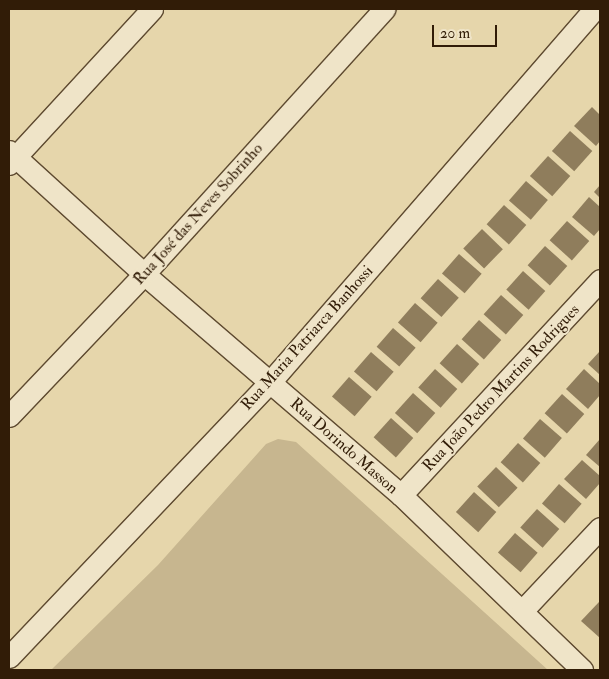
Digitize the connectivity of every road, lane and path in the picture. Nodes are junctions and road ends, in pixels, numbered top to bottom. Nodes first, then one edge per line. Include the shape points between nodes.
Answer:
1 (152, 9) edge
2 (384, 9) edge
3 (594, 9) edge
4 (11, 157) edge
5 (144, 274) junction
6 (600, 280) edge
7 (270, 381) junction
8 (9, 416) edge
9 (401, 495) junction
10 (600, 528) edge
11 (522, 612) junction
12 (9, 657) edge
13 (582, 670) edge

1 - 4 street
2 - 5 street, Rua José das Neves Sobrinho
3 - 7 street, Rua Maria Patriarca Banhossi
4 - 5 street, Rua Dorindo Masson
5 - 7 street, Rua Dorindo Masson
5 - 8 street, Rua José das Neves Sobrinho
6 - 9 street, Rua João Pedro Martins Rodrigues
7 - 9 street, Rua Dorindo Masson
7 - 12 street, Rua Maria Patriarca Banhossi
9 - 11 street, Rua Dorindo Masson
10 - 11 street
11 - 13 street, Rua Dorindo Masson

